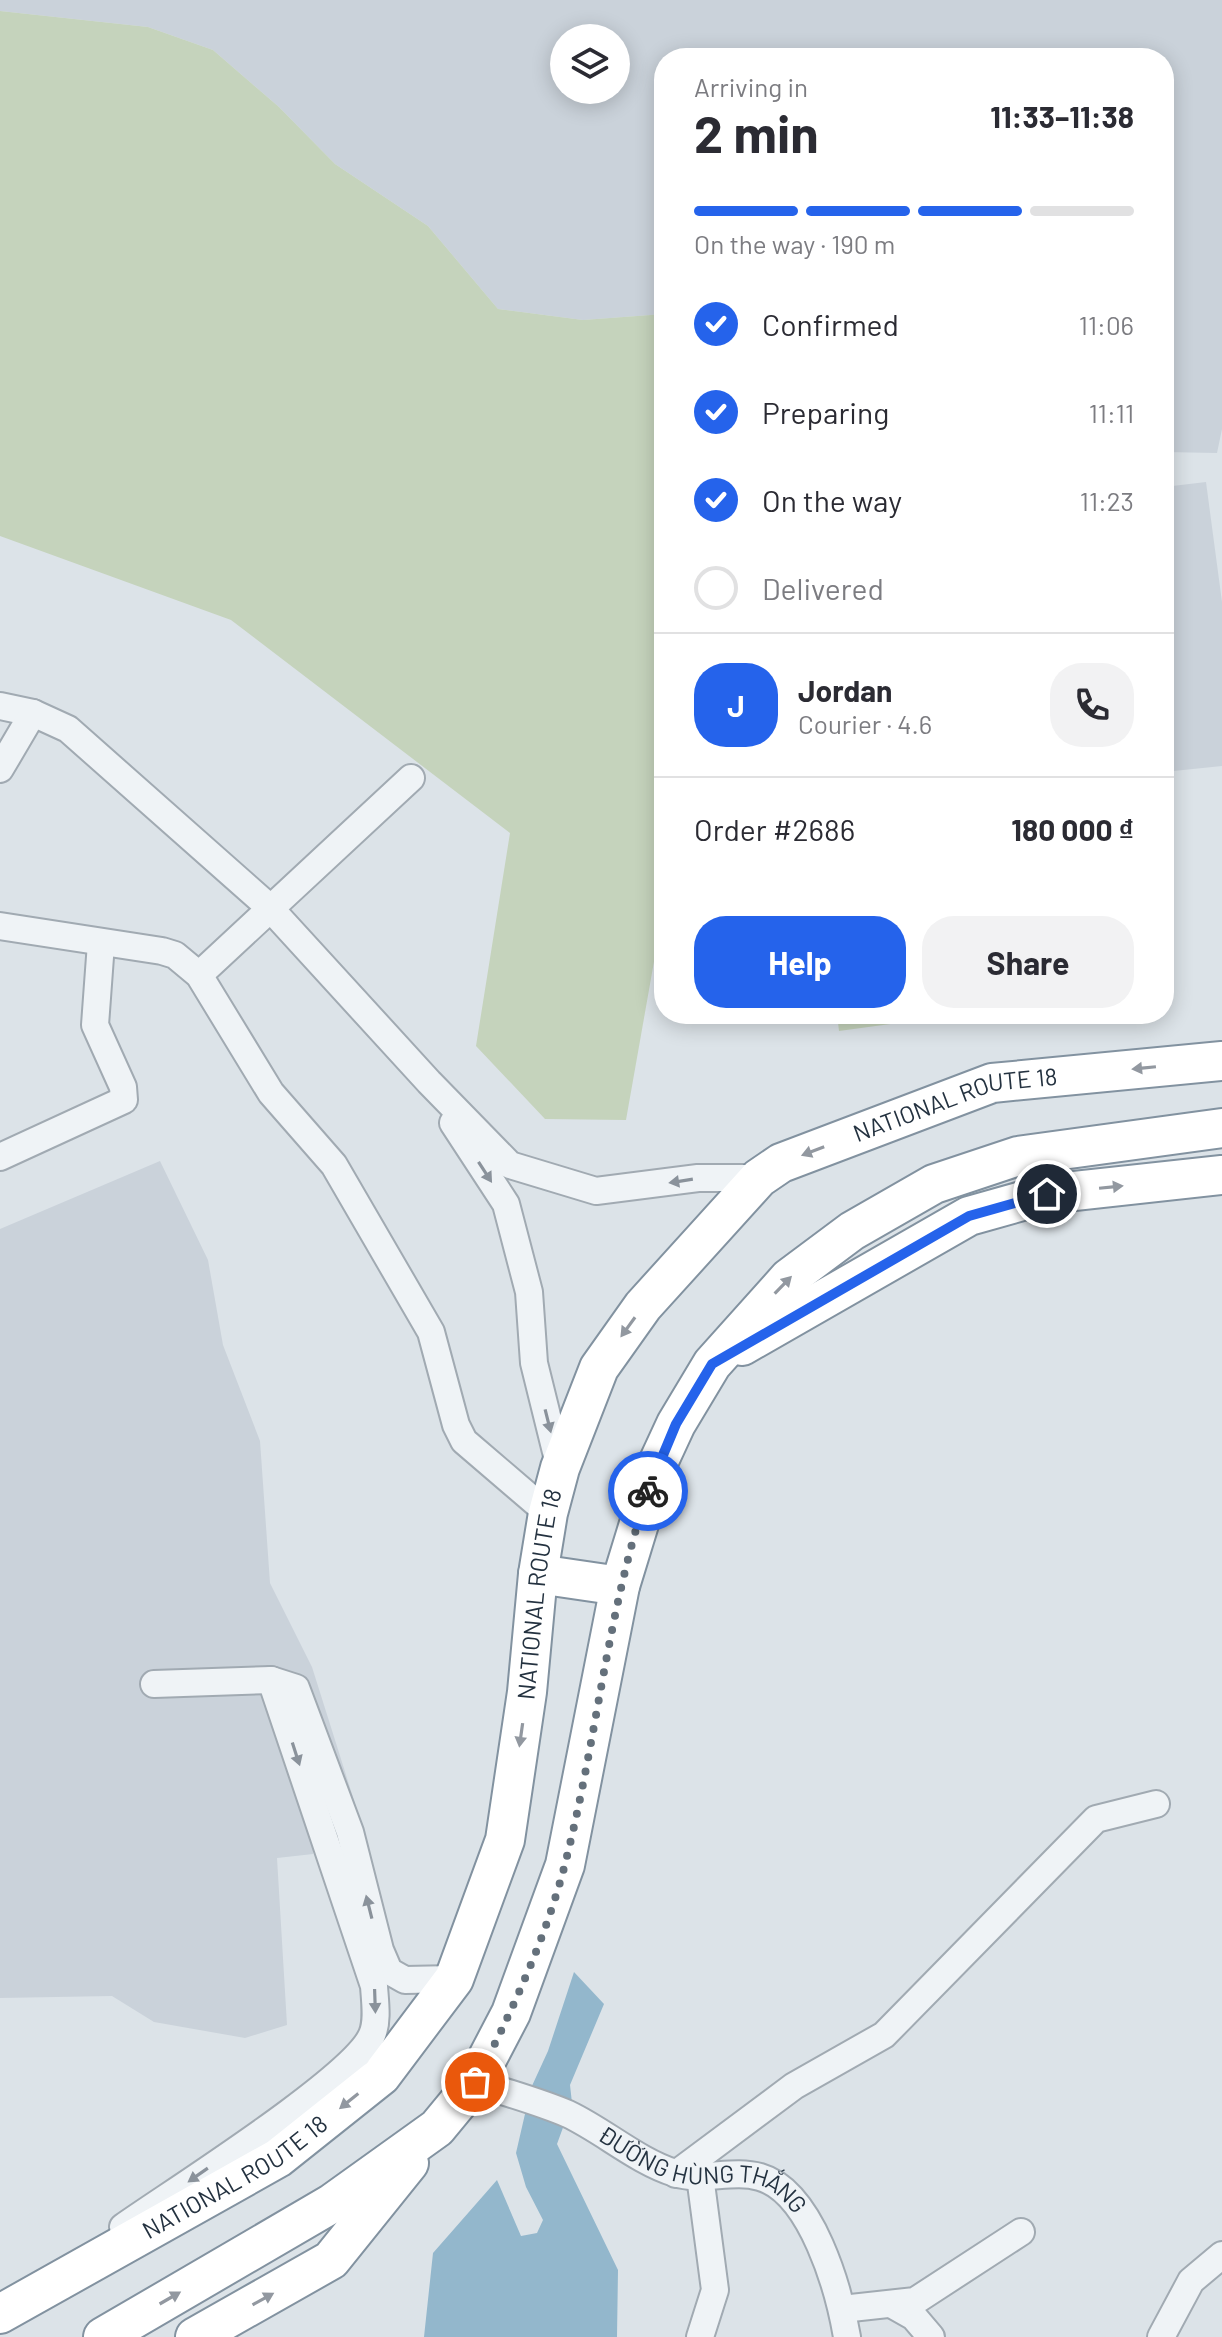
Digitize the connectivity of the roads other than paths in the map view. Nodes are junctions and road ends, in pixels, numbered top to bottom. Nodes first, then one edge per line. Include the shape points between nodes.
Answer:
1 (0, 706) edge
2 (33, 713) junction
3 (0, 769) edge
4 (411, 778) dead end
5 (269, 907) junction
6 (0, 926) edge
7 (101, 943) junction
8 (199, 975) junction
9 (1222, 1061) edge
10 (429, 1082) junction
11 (1222, 1128) edge
12 (0, 1157) edge
13 (1222, 1175) edge
14 (759, 1178) junction
15 (712, 1364) junction
16 (560, 1468) junction
17 (548, 1513) junction
18 (538, 1574) junction
19 (620, 1586) junction
20 (271, 1680) junction
21 (154, 1684) dead end
22 (1156, 1804) dead end
23 (454, 1979) junction
24 (475, 2082) junction
25 (437, 2128) junction
26 (688, 2175) junction
27 (1021, 2232) dead end
28 (1222, 2255) edge
29 (891, 2304) junction
30 (842, 2309) junction
31 (0, 2313) edge
32 (103, 2337) edge
33 (195, 2337) edge
34 (700, 2337) edge
35 (847, 2337) edge
36 (931, 2337) edge
37 (1161, 2337) edge

1 - 2 street
2 - 3 street
2 - 5 street via 68,729
4 - 5 street
5 - 8 street
5 - 10 street
6 - 7 street
7 - 8 street via 175,955
7 - 12 street via 95,1025 124,1100
8 - 17 street via 271,1093 334,1165 431,1332 464,1441
9 -> 14 highway, NATIONAL ROUTE 18 via 992,1083 781,1163
14 -> 10 street via 698,1178 596,1191 510,1165
10 -> 16 street via 506,1204 529,1292 534,1363
15 -> 11 highway via 789,1278 852,1231 934,1184 1018,1156
15 -> 13 highway via 969,1216 1047,1194
14 -> 16 highway, NATIONAL ROUTE 18 via 643,1306 599,1368
15 - 19 highway via 657,1465
16 - 17 highway, NATIONAL ROUTE 18
17 - 18 highway, NATIONAL ROUTE 18
18 - 19 highway
18 -> 23 highway, NATIONAL ROUTE 18 via 505,1840
19 - 24 highway via 565,1865 511,2013
20 - 21 street
23 -> 20 street via 405,1980 389,1971 350,1832 296,1688
20 -> 31 street via 374,1986 372,2034 359,2055 279,2119
22 - 26 street via 1096,1819 884,2035 794,2086
23 -> 31 highway, NATIONAL ROUTE 18 via 381,2076 278,2158
24 - 25 highway
24 - 26 street, ĐƯỜNG HÙNG THẮNG via 568,2114
32 -> 25 highway via 331,2204
33 -> 25 highway via 331,2260
26 - 30 street, ĐƯỜNG HÙNG THẮNG via 759,2177 786,2193 824,2250
26 - 34 street via 715,2290
27 - 29 street via 924,2296
28 - 37 street via 1191,2281
29 - 30 street
29 - 36 street via 914,2317
30 - 35 street, ĐƯỜNG HÙNG THẮNG

